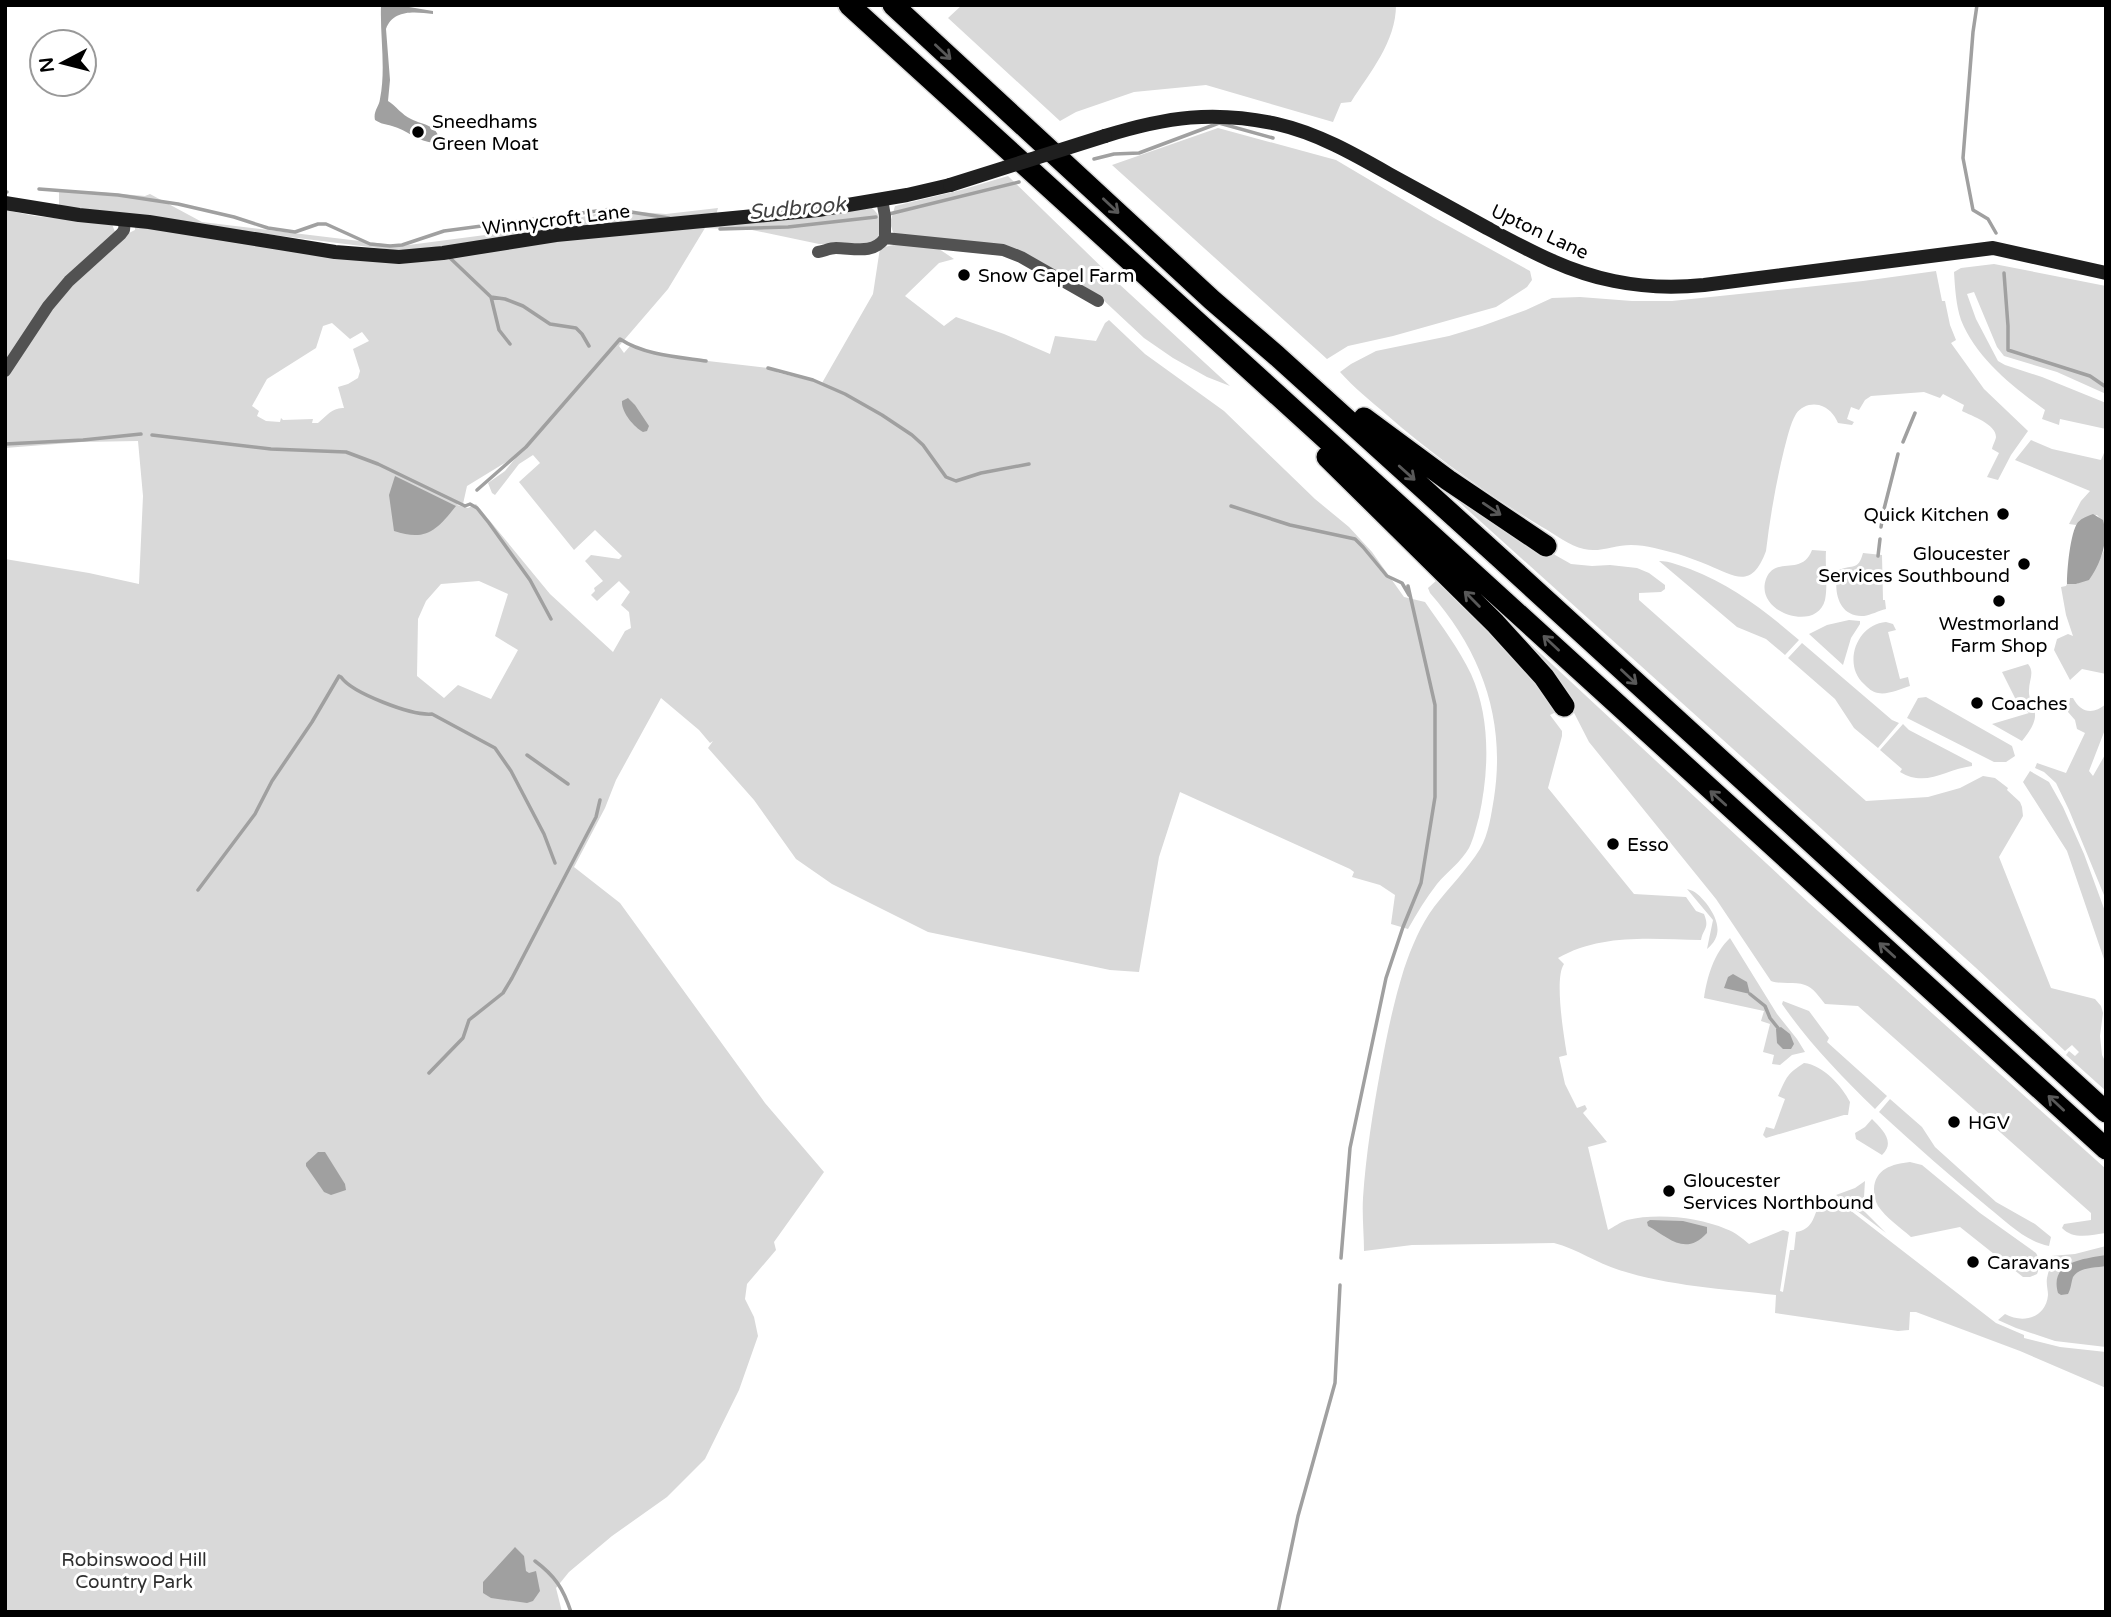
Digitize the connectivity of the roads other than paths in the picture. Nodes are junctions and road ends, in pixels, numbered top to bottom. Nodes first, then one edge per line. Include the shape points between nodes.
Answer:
1 (849, 5) edge
2 (893, 5) edge
3 (1105, 136) joint
4 (882, 200) junction
5 (5, 203) edge
6 (125, 220) junction
7 (885, 238) junction
8 (818, 252) dead end
9 (2106, 273) edge
10 (1098, 301) dead end
11 (1277, 356) junction
12 (5, 370) edge
13 (1259, 377) junction
14 (1546, 546) dead end
15 (1564, 706) dead end
16 (2106, 1112) edge
17 (2106, 1149) edge

1 - 13 highway
2 -> 11 highway
3 - 4 street, Winnycroft Lane, bridge via 950,185
3 - 9 street, Upton Lane via 1172,118 1229,117 1279,124 1338,145 1534,254 1584,274 1625,283 1704,285 1993,248
4 - 6 street, Winnycroft Lane via 399,257
4 - 7 street
5 - 6 street, Winnycroft Lane
6 - 12 street via 121,234 51,302
7 - 8 street via 858,251 834,248
7 - 10 street via 1003,250
11 -> 14 highway
11 -> 16 highway
15 -> 13 highway via 1495,623 1307,439
17 -> 13 highway

